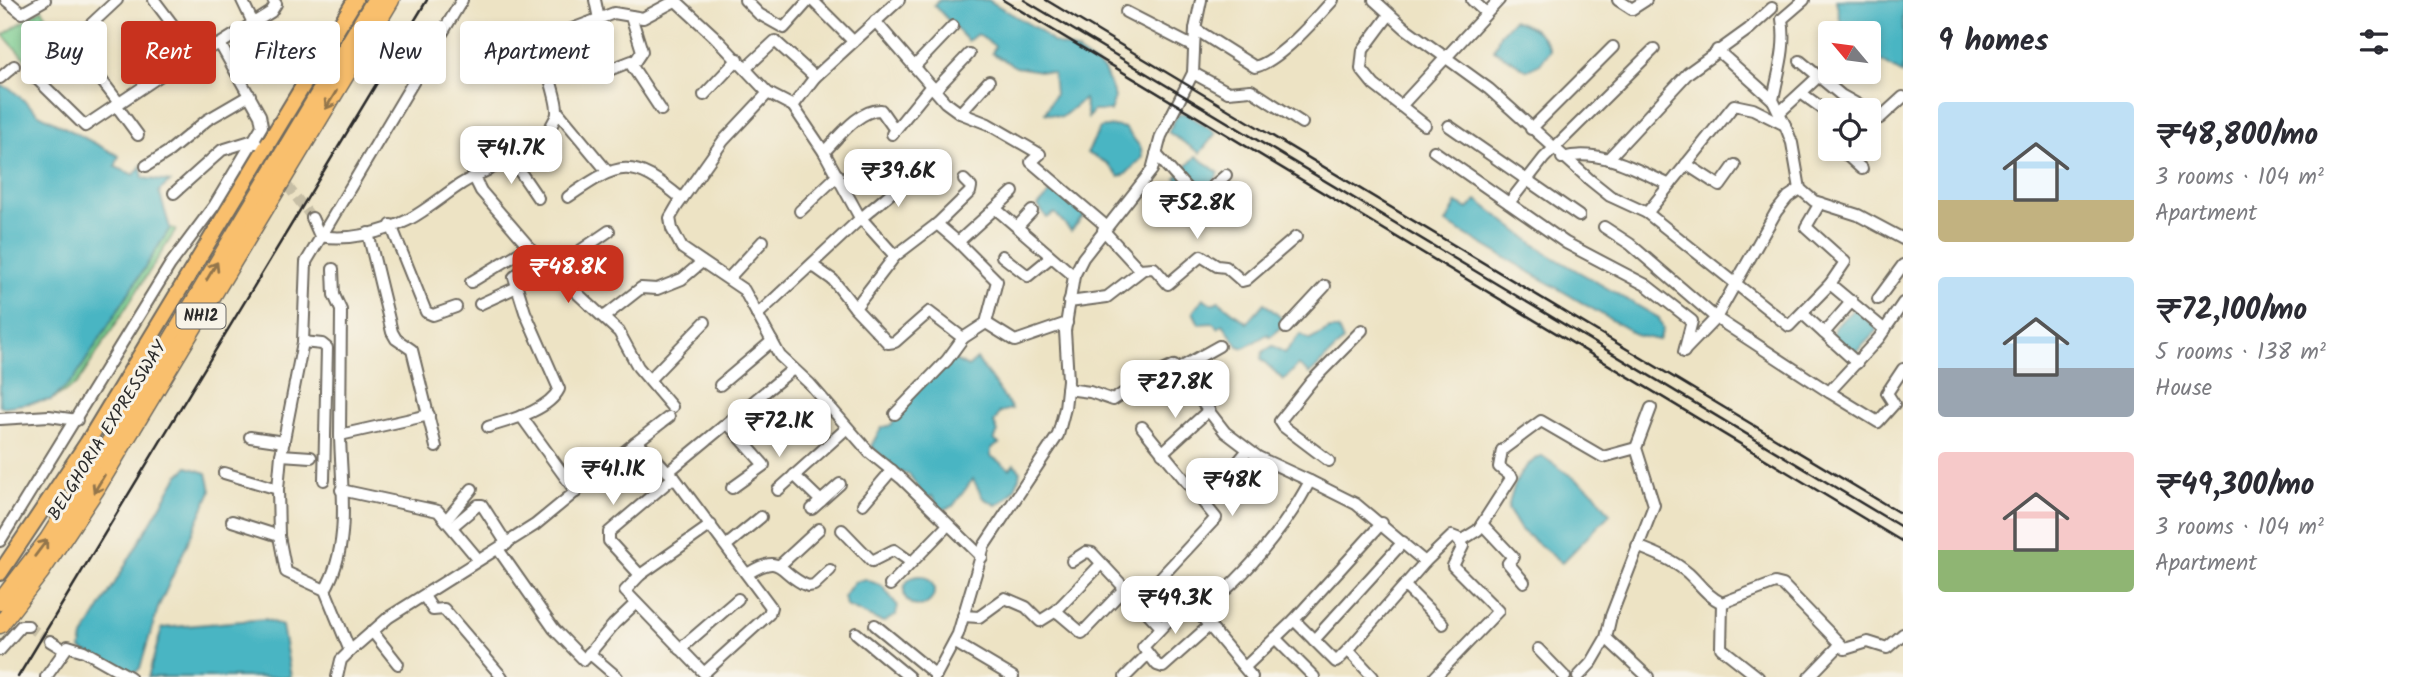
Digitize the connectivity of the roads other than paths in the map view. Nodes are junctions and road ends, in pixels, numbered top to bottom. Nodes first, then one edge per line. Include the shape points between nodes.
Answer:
1 (6, 0) edge
2 (117, 0) edge
3 (154, 0) edge
4 (242, 0) edge
5 (274, 0) edge
6 (355, 0) edge
7 (375, 0) edge
8 (391, 0) edge
9 (462, 0) edge
10 (595, 0) edge
11 (675, 0) edge
12 (745, 0) edge
13 (810, 0) edge
14 (899, 0) edge
15 (1201, 0) edge
16 (1333, 0) edge
17 (1472, 0) edge
18 (1618, 0) edge
19 (1646, 0) edge
20 (1804, 0) edge
21 (42, 1) edge
22 (1497, 1) edge
23 (1768, 4) edge
24 (1383, 5) edge
25 (1126, 12) dead end
26 (1485, 12) junction
27 (631, 16) junction
28 (599, 19) junction
29 (1782, 19) junction
30 (170, 21) edge
31 (252, 21) edge
32 (256, 21) edge
33 (876, 21) junction
34 (953, 26) dead end
35 (1195, 29) junction
36 (230, 38) edge
37 (853, 41) junction
38 (220, 44) junction
39 (216, 45) edge
40 (1194, 47) junction
41 (1613, 47) dead end
42 (1654, 49) dead end
43 (1717, 50) junction
44 (969, 54) dead end
45 (1446, 58) junction
46 (738, 59) junction
47 (632, 61) junction
48 (1800, 61) dead end
49 (0, 62) edge
50 (914, 67) junction
51 (614, 68) edge
52 (746, 68) junction
53 (7, 72) edge
54 (1193, 72) junction
55 (815, 77) junction
56 (1818, 77) joint
57 (989, 81) dead end
58 (42, 84) edge
59 (147, 84) edge
60 (1828, 84) edge
61 (933, 88) junction
62 (768, 93) junction
63 (1801, 93) junction
64 (250, 95) junction
65 (704, 95) dead end
66 (1903, 97) edge
67 (1849, 98) edge
68 (1773, 100) junction
69 (117, 104) junction
70 (1818, 105) edge
71 (793, 106) junction
72 (1401, 106) junction
73 (661, 110) dead end
74 (1780, 112) junction
75 (558, 113) junction
76 (960, 113) junction
77 (1881, 117) edge
78 (1302, 123) dead end
79 (1425, 125) dead end
80 (1785, 125) junction
81 (1449, 126) dead end
82 (1531, 129) junction
83 (138, 135) dead end
84 (256, 142) junction
85 (1553, 150) junction
86 (1434, 151) dead end
87 (824, 152) junction
88 (1156, 154) junction
89 (510, 157) junction
90 (1562, 158) junction
91 (1608, 159) junction
92 (1853, 161) edge
93 (1686, 164) junction
94 (1735, 165) dead end
95 (146, 166) dead end
96 (1862, 169) dead end
97 (607, 171) junction
98 (914, 174) dead end
99 (838, 175) junction
100 (1226, 175) dead end
101 (474, 177) junction
102 (964, 180) dead end
103 (1527, 180) junction
104 (1670, 185) junction
105 (1800, 189) junction
106 (1013, 192) dead end
107 (174, 193) dead end
108 (568, 197) dead end
109 (538, 198) dead end
110 (682, 199) junction
111 (1509, 203) junction
112 (1820, 203) junction
113 (996, 209) junction
114 (800, 211) dead end
115 (1032, 211) dead end
116 (1647, 213) junction
117 (1579, 216) dead end
118 (312, 218) tunnel mouth
119 (860, 219) junction
120 (937, 224) junction
121 (391, 225) junction
122 (1018, 226) junction
123 (1604, 227) dead end
124 (1105, 228) junction
125 (609, 230) dead end
126 (368, 233) junction
127 (320, 236) junction
128 (1296, 237) dead end
129 (1903, 239) edge
130 (762, 241) dead end
131 (958, 242) junction
132 (529, 247) junction
133 (895, 256) junction
134 (1002, 256) dead end
135 (538, 257) junction
136 (1050, 258) junction
137 (702, 262) junction
138 (812, 265) junction
139 (1903, 265) edge
140 (332, 269) dead end
141 (552, 270) junction
142 (1142, 270) junction
143 (1074, 276) junction
144 (729, 278) junction
145 (471, 282) dead end
146 (1736, 284) junction
147 (1830, 284) junction
148 (1325, 286) dead end
149 (517, 287) junction
150 (1878, 299) dead end
151 (1852, 301) junction
152 (1069, 302) junction
153 (1903, 303) edge
154 (480, 304) dead end
155 (456, 307) dead end
156 (855, 308) junction
157 (1803, 314) junction
158 (758, 315) junction
159 (604, 317) junction
160 (1716, 318) junction
161 (705, 322) dead end
162 (986, 323) junction
163 (1067, 323) junction
164 (1286, 328) dead end
165 (1362, 330) dead end
166 (1885, 330) junction
167 (1824, 333) junction
168 (963, 338) junction
169 (772, 341) junction
170 (303, 342) junction
171 (1219, 346) dead end
172 (1857, 363) junction
173 (793, 369) junction
174 (1178, 369) junction
175 (1903, 369) edge
176 (650, 379) junction
177 (720, 385) dead end
178 (1067, 389) junction
179 (1829, 392) junction
180 (1651, 408) dead end
181 (1209, 410) junction
182 (895, 414) dead end
183 (429, 415) junction
184 (521, 416) junction
185 (0, 419) edge
186 (77, 420) junction
187 (326, 423) junction
188 (728, 424) junction
189 (488, 427) dead end
190 (1142, 427) dead end
191 (847, 428) junction
192 (341, 429) junction
193 (250, 437) dead end
194 (284, 442) junction
195 (635, 443) junction
196 (436, 447) dead end
197 (1636, 448) junction
198 (1248, 450) junction
199 (1162, 453) junction
200 (281, 455) junction
201 (311, 457) dead end
202 (1329, 461) dead end
203 (892, 470) junction
204 (224, 473) dead end
205 (671, 474) junction
206 (794, 475) junction
207 (324, 480) dead end
208 (1310, 481) junction
209 (840, 484) dead end
210 (732, 488) dead end
211 (278, 489) junction
212 (472, 489) dead end
213 (341, 490) junction
214 (778, 490) dead end
215 (576, 492) junction
216 (1204, 502) junction
217 (863, 504) dead end
218 (761, 517) dead end
219 (232, 521) dead end
220 (450, 523) junction
221 (1381, 523) junction
222 (1482, 524) junction
223 (711, 526) junction
224 (947, 526) junction
225 (819, 529) dead end
226 (842, 530) dead end
227 (279, 537) junction
228 (1456, 538) junction
229 (0, 541) edge
230 (1403, 542) junction
231 (727, 545) junction
232 (502, 546) junction
233 (1637, 546) junction
234 (982, 557) junction
235 (478, 559) junction
236 (1072, 561) dead end
237 (911, 562) junction
238 (1425, 562) junction
239 (1101, 564) junction
240 (780, 565) junction
241 (830, 570) dead end
242 (0, 573) edge
243 (747, 574) junction
244 (640, 575) junction
245 (1524, 582) dead end
246 (890, 585) dead end
247 (1405, 586) junction
248 (325, 590) junction
249 (1123, 590) junction
250 (424, 596) junction
251 (738, 599) dead end
252 (0, 602) edge
253 (636, 603) junction
254 (1137, 603) junction
255 (1722, 603) junction
256 (1056, 611) junction
257 (1198, 611) junction
258 (963, 616) junction
259 (17, 618) dead end
260 (1294, 620) junction
261 (1443, 624) dead end
262 (875, 625) dead end
263 (1209, 625) junction
264 (1160, 626) junction
265 (7, 630) edge
266 (372, 631) junction
267 (856, 633) dead end
268 (1903, 634) edge
269 (1275, 638) junction
270 (1606, 638) junction
271 (50, 640) tunnel mouth
272 (1314, 640) junction
273 (954, 642) junction
274 (1839, 646) junction
275 (64, 649) junction
276 (680, 649) junction
277 (1538, 649) dead end
278 (0, 650) edge
279 (1348, 650) junction
280 (350, 651) junction
281 (589, 653) junction
282 (1148, 654) junction
283 (0, 658) edge
284 (398, 664) dead end
285 (1245, 667) junction
286 (705, 675) edge
287 (935, 676) edge
288 (46, 677) edge
289 (130, 677) edge
290 (337, 677) edge
291 (501, 677) edge
292 (617, 677) edge
293 (909, 677) edge
294 (1013, 677) edge
295 (1125, 677) edge
296 (1252, 677) edge
297 (1314, 677) edge
298 (1373, 677) edge
299 (1435, 677) edge
300 (1565, 677) edge
301 (1578, 677) edge
302 (1648, 677) edge
303 (1758, 677) edge
304 (1809, 677) edge

1 - 21 street via 22,13
2 - 69 street via 72,42
3 - 30 street
4 - 31 street
5 - 32 street via 271,12
6 - 242 main road via 87,443
252 -> 7 highway, BELGHORIA EXPRESSWAY / NH12 via 48,539 113,437
8 -> 265 highway, BELGHORIA EXPRESSWAY / NH12
9 - 127 street
10 - 28 street
11 - 27 street via 643,18
11 - 46 street
12 - 13 street via 784,28
13 - 37 street
14 - 33 street
15 - 35 street
16 - 35 street via 1297,37 1255,67
17 - 26 street
18 - 19 street via 1635,9
20 - 29 street
22 - 26 street
23 - 29 street
23 - 43 street via 1749,29
24 - 45 street
24 - 72 street via 1363,50 1361,69
25 - 40 street
26 - 45 street
27 - 28 street via 622,12
27 - 47 street via 642,48
28 - 75 street via 543,44 542,57
29 - 68 street via 1785,37
33 - 37 street
33 - 50 street
34 - 50 street
35 - 40 street
36 - 38 street
37 - 55 street
38 - 39 street
38 - 64 street
40 - 54 street
41 - 82 street
42 - 85 street
43 - 68 street
43 - 91 street via 1688,73
44 - 61 street
45 - 72 street
45 - 82 street via 1489,89
46 - 52 street
46 - 65 street
47 - 51 street
47 - 73 street via 632,68
48 - 56 street
49 - 53 street
50 - 61 street
52 - 55 street via 775,41
52 - 62 street
54 - 78 street via 1228,92 1251,90
54 - 88 street
55 - 71 street
56 - 63 street
57 - 76 street
58 - 69 street via 85,126
59 - 69 street
60 - 67 street
61 - 76 street
61 - 87 street via 893,132 876,109 851,124
62 - 71 street
62 - 110 street via 723,141
63 - 70 street
63 - 74 street
64 - 84 street via 262,121
64 - 95 street via 207,120
66 - 77 street
68 - 74 street
69 - 83 street
71 - 87 street
72 - 79 street
74 - 80 street
75 - 89 street via 531,146
75 - 97 street
76 - 124 street via 1040,153 1031,162
80 - 93 street via 1734,105
80 - 105 street
81 - 103 street
82 - 85 street
84 - 107 street via 222,150
84 - 186 street via 170,265
85 - 90 street
85 - 103 street
86 - 111 street
87 - 99 street
88 - 100 street via 1198,200
88 - 124 street via 1147,177
89 - 101 street
89 - 109 street
90 - 91 street via 1587,154
90 - 116 street via 1610,196
91 - 104 street
92 - 96 street
93 - 94 street via 1720,186
93 - 104 street
97 - 108 street
97 - 110 street via 650,172
98 - 119 street
99 - 114 street
99 - 119 street
101 - 121 street via 407,220
101 - 132 street
102 - 120 street via 970,192
103 - 111 street
103 - 117 street
104 - 116 street
105 - 112 street
105 - 146 street via 1776,212
106 - 113 street
110 - 137 street via 670,219 672,229 682,248
111 - 160 street via 1566,243 1646,285 1679,309 1692,321 1684,352
112 - 129 street via 1858,215
112 - 147 street via 1806,228 1844,262
113 - 122 street
113 - 131 street
115 - 122 street
116 - 146 street
118 - 127 street
119 - 133 street
119 - 138 street
120 - 131 street
120 - 133 street
121 - 126 street
121 - 155 street via 426,312 433,315
122 - 136 street
123 - 160 street
124 - 142 street
124 - 143 street
125 - 141 street
126 - 127 street via 339,240
126 - 183 street via 392,332 412,350
127 - 170 street via 304,273
128 - 142 street via 1242,281 1203,256 1171,284 1153,267
130 - 144 street
131 - 162 street via 997,281
132 - 135 street
132 - 145 street
133 - 156 street
134 - 136 street via 1028,276
135 - 141 street
135 - 149 street via 514,277
136 - 143 street
137 - 144 street
137 - 159 street via 682,279 637,291
138 - 156 street via 833,280
138 - 158 street
139 - 150 street
140 - 192 street via 334,295 341,310
141 - 159 street
142 - 152 street via 1107,297
143 - 152 street
144 - 158 street via 744,290
146 - 157 street via 1789,326
146 - 160 street
147 - 151 street
147 - 157 street
148 - 164 street
149 - 154 street
149 - 184 street via 559,389 553,398
151 - 166 street
151 - 167 street
152 - 163 street
153 - 166 street
156 - 168 street via 888,343 929,313
157 - 167 street
158 - 169 street
159 - 176 street
160 - 179 street
161 - 176 street
162 - 163 street via 1015,341
162 - 168 street
163 - 178 street
165 - 202 street via 1280,421
166 - 172 street
167 - 172 street
168 - 182 street
169 - 173 street
169 - 177 street
170 - 187 street via 327,348
170 - 194 street
171 - 174 street
172 - 179 street
173 - 188 street
173 - 191 street
174 - 178 street via 1168,366 1113,400
174 - 181 street
175 - 179 street via 1887,393 1894,404 1878,422
176 - 195 street via 670,412
178 - 234 street via 1058,435 984,546
180 - 197 street
181 - 198 street via 1225,432
181 - 199 street
183 - 192 street
183 - 196 street
184 - 189 street
184 - 215 street
185 - 186 street via 49,416
186 - 229 street
187 - 192 street
187 - 207 street
188 - 205 street
188 - 210 street via 764,465
190 - 199 street
191 - 203 street
191 - 206 street
192 - 213 street
193 - 194 street
194 - 200 street
195 - 205 street
195 - 215 street
197 - 222 street via 1603,457 1541,421 1502,450 1499,467 1512,477
197 - 233 street via 1654,505
198 - 208 street
198 - 216 street
199 - 216 street
200 - 201 street
200 - 211 street
203 - 217 street
203 - 224 street
204 - 211 street
205 - 223 street
205 - 244 street via 609,532 609,541
206 - 209 street via 816,505
206 - 214 street
208 - 221 street via 1356,504
208 - 257 street via 1293,512 1230,587
211 - 227 street
212 - 220 street
213 - 220 street via 435,510
213 - 248 street via 339,561
215 - 232 street
216 - 254 street via 1216,521
218 - 231 street
219 - 227 street
220 - 232 street via 482,505
220 - 235 street
221 - 230 street
221 - 260 street
222 - 228 street via 1462,540
222 - 245 street via 1513,557 1508,563
223 - 231 street
223 - 244 street
224 - 234 street
224 - 237 street
225 - 240 street
226 - 237 street via 872,561 894,550
227 - 248 street via 286,572
228 - 238 street via 1446,540
228 - 299 street via 1464,546 1453,566 1498,611
230 - 238 street
230 - 272 street
231 - 243 street
232 - 235 street
232 - 281 street via 554,629 584,660
233 - 255 street via 1688,573 1708,596
233 - 270 street
234 - 258 street
235 - 250 street
236 - 239 street via 1089,552
237 - 246 street
238 - 247 street
239 - 249 street
239 - 256 street
240 - 241 street via 808,586
240 - 243 street via 764,564
243 - 286 street via 772,609
244 - 253 street via 625,591
247 - 261 street
247 - 279 street
248 - 280 street
249 - 254 street
249 - 256 street via 1082,633
250 - 266 street
250 - 291 street via 433,610 444,609
251 - 276 street
253 - 276 street
253 - 281 street
254 - 264 street
255 - 274 street via 1780,584 1790,589
255 - 303 street via 1721,648
256 - 258 street via 1040,621 1026,607 1004,598 979,617
257 - 263 street
257 - 264 street via 1187,603
258 - 273 street
259 - 265 street via 28,626
260 - 269 street
260 - 272 street
262 - 287 street
263 - 282 street via 1163,667
263 - 285 street
264 - 282 street via 1143,644
265 - 278 street
265 - 283 street
266 - 280 street
266 - 284 street
267 - 293 street
268 - 274 street via 1888,648 1868,642 1849,649
269 - 285 street
269 - 297 street
270 - 301 street
270 - 302 street
271 - 275 street
272 - 279 street via 1336,662
273 - 287 street
273 - 294 street
274 - 304 street
275 - 288 street
275 - 289 street via 72,646 85,651
276 - 286 street
277 - 300 street
279 - 298 street
280 - 290 street via 341,660
281 - 292 street
282 - 295 street
285 - 296 street

